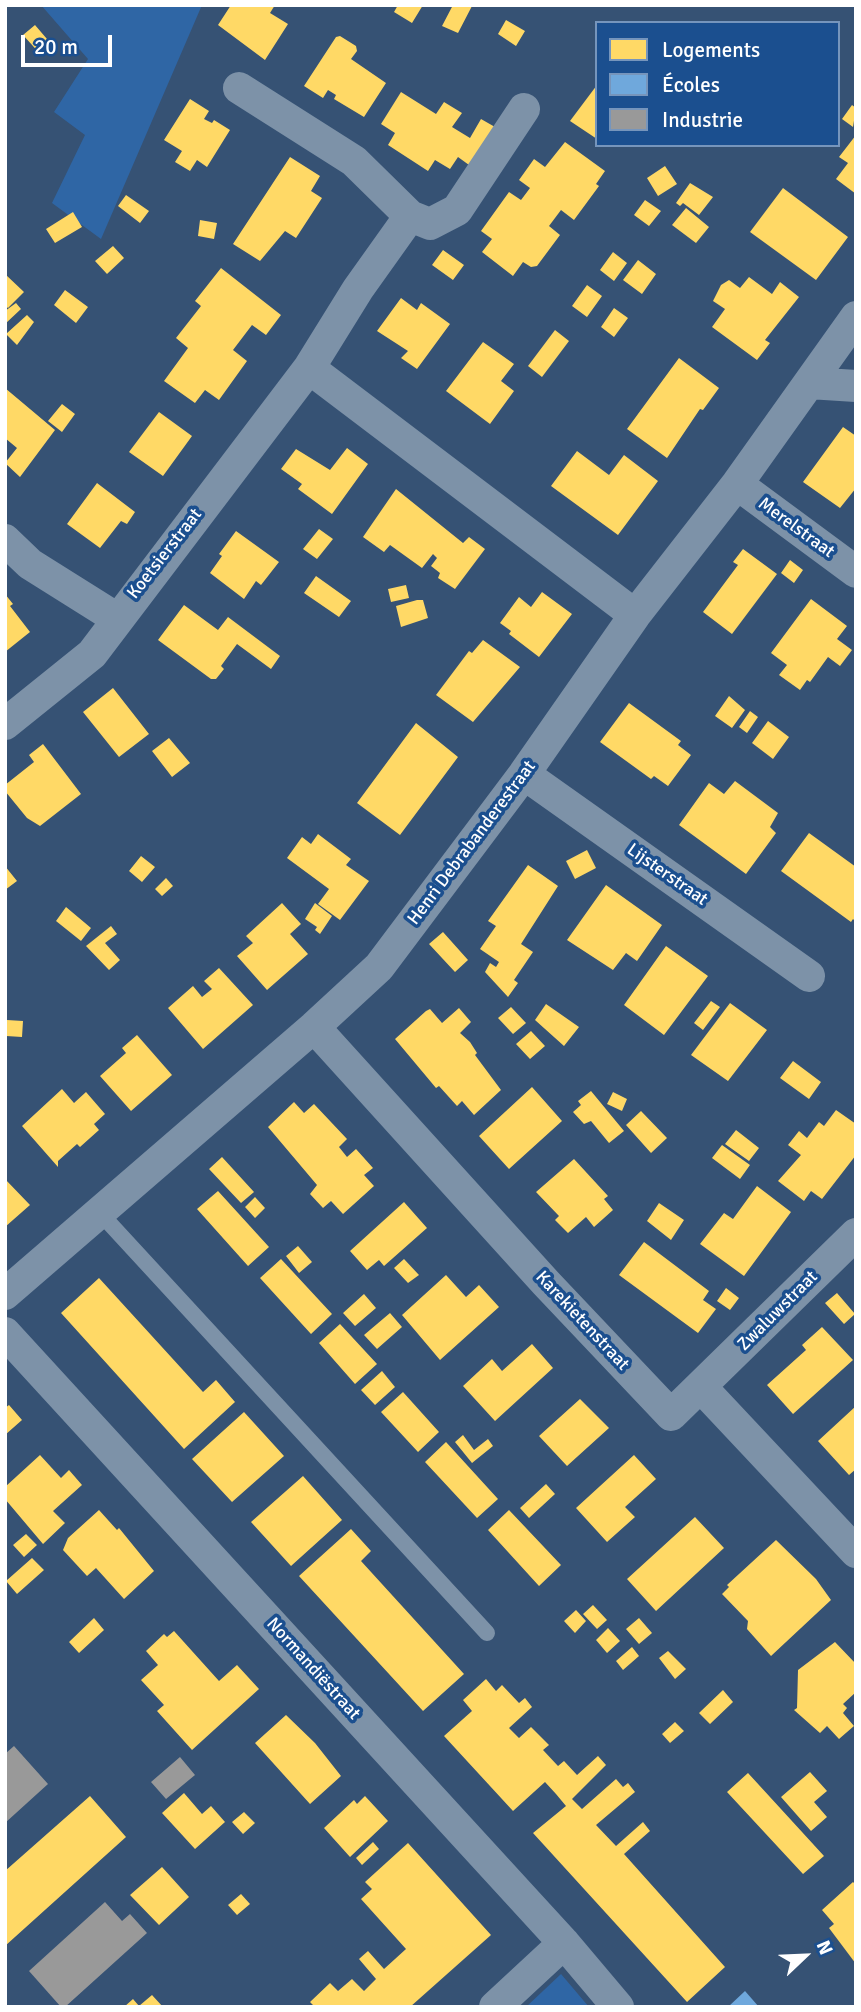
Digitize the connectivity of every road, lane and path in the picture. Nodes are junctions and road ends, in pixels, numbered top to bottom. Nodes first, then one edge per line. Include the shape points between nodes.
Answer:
1 (239, 88) dead end
2 (524, 109) dead end
3 (410, 216) junction
4 (855, 320) edge
5 (309, 368) junction
6 (809, 383) junction
7 (856, 386) edge
8 (737, 484) junction
9 (5, 540) edge
10 (856, 572) edge
11 (635, 615) junction
12 (116, 618) junction
13 (5, 724) edge
14 (524, 774) junction
15 (809, 976) dead end
16 (314, 1027) junction
17 (101, 1214) junction
18 (856, 1234) edge
19 (5, 1294) edge
20 (5, 1333) edge
21 (701, 1387) junction
22 (856, 1552) edge
23 (487, 1633) dead end
24 (564, 1943) junction
25 (495, 2007) edge
26 (618, 2007) edge

1 - 3 street via 354,161
2 - 3 street via 457,210 430,224
3 - 5 street, Koetsierstraat
4 - 6 street, Henri Debrabanderestraat
5 - 11 street
5 - 12 street, Koetsierstraat
6 - 7 street
6 - 8 street, Henri Debrabanderestraat
8 - 10 street, Merelstraat
8 - 11 street, Henri Debrabanderestraat
9 - 12 street via 30,564
11 - 14 street, Henri Debrabanderestraat
12 - 13 street, Koetsierstraat via 92,654
14 - 15 street, Lijsterstraat
14 - 16 street, Henri Debrabanderestraat via 379,967
16 - 17 street, Henri Debrabanderestraat
16 - 21 street, Karekietenstraat via 671,1415
17 - 19 street, Henri Debrabanderestraat
17 - 23 lane
18 - 21 street, Zwaluwstraat
20 - 24 street, Normandiëstraat
21 - 22 street
24 - 25 street
24 - 26 street, Normandiëstraat

